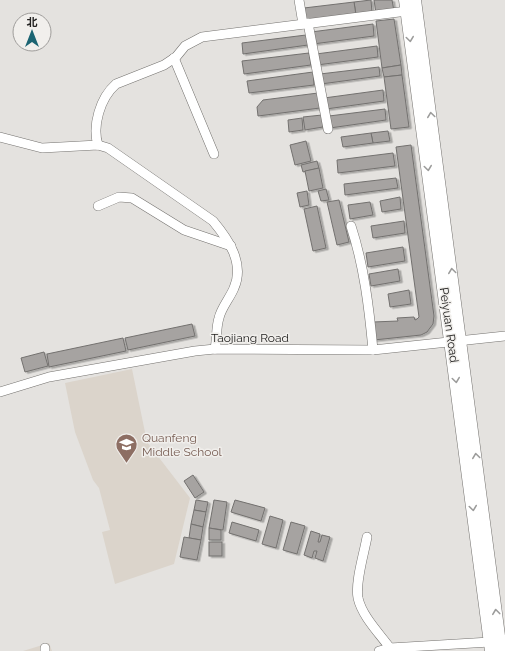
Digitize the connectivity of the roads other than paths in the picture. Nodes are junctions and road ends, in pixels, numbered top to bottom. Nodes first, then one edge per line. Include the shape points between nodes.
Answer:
1 (299, 0) edge
2 (415, 0) edge
3 (406, 5) edge
4 (306, 24) junction
5 (174, 58) junction
6 (328, 129) dead end
7 (0, 137) edge
8 (98, 145) junction
9 (214, 154) dead end
10 (98, 206) dead end
11 (351, 226) dead end
12 (231, 246) junction
13 (505, 336) edge
14 (456, 341) junction
15 (215, 349) junction
16 (373, 350) junction
17 (0, 392) edge
18 (367, 537) dead end
19 (491, 646) edge
20 (390, 648) junction
21 (379, 651) edge
22 (501, 651) edge

1 - 4 street
14 -> 2 main road, Peiyuan Road
3 - 4 street
3 -> 14 main road, Peiyuan Road
4 - 5 street via 202,37 185,46
4 - 6 street
5 - 8 street via 156,69 111,88 99,111 94,130
5 - 9 street
7 - 8 street via 42,148
8 - 12 street via 108,148 213,221 227,237
10 - 12 street via 119,197 132,198 184,230
11 - 16 street via 360,252
12 - 15 street via 238,277 218,319
13 - 14 street, Taojiang Road
14 - 16 street, Taojiang Road
14 -> 19 main road, Peiyuan Road
22 -> 14 main road, Peiyuan Road
15 - 16 street, Taojiang Road
15 - 17 street, Taojiang Road via 195,350 49,376
18 - 20 street via 358,597 362,610
19 - 20 street
20 - 21 street

